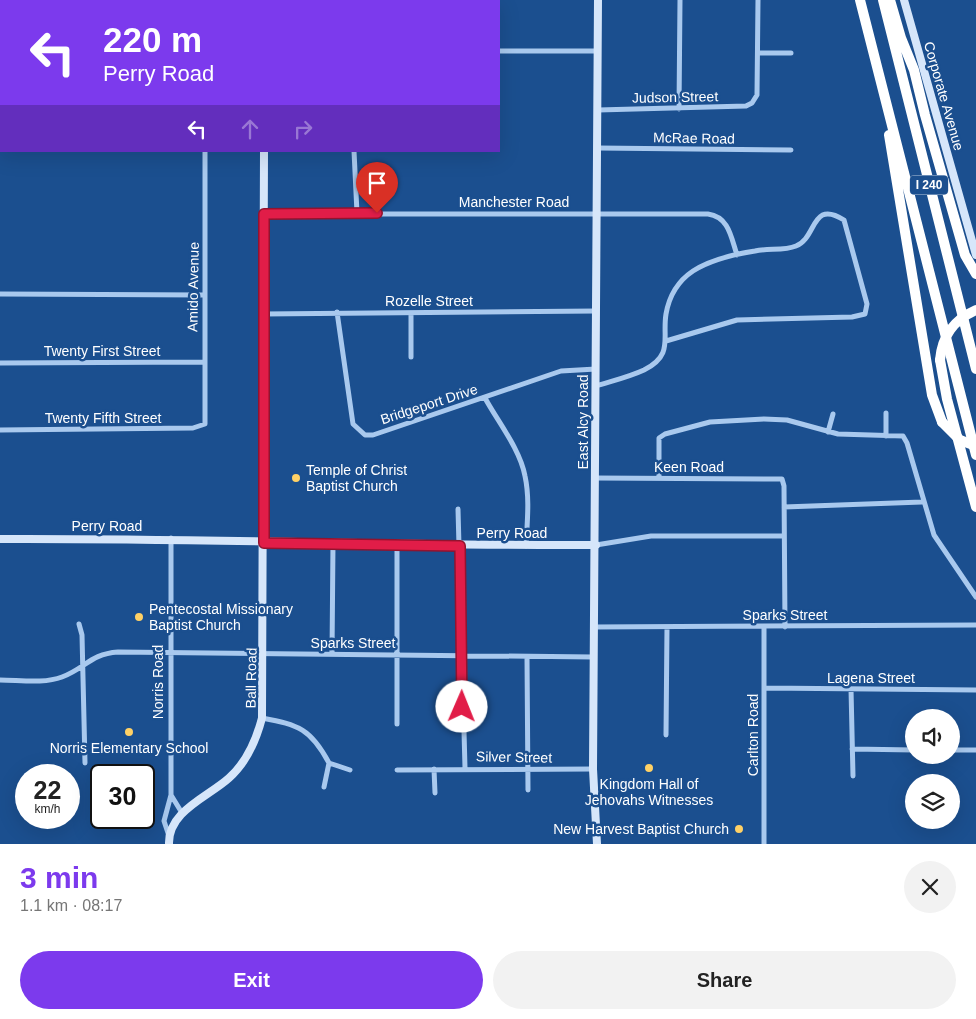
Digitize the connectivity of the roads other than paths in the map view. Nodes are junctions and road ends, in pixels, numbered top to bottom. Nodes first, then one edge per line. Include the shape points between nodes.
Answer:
1 (598, 0) edge
2 (680, 0) edge
3 (758, 0) edge
4 (860, 0) edge
5 (883, 0) edge
6 (890, 0) edge
7 (904, 0) edge
8 (598, 50) junction
9 (500, 51) edge
10 (758, 53) junction
11 (791, 53) dead end
12 (679, 109) junction
13 (598, 110) junction
14 (889, 112) junction
15 (598, 148) junction
16 (791, 150) dead end
17 (205, 152) edge
18 (264, 152) edge
19 (354, 152) edge
20 (357, 213) junction
21 (264, 214) junction
22 (597, 214) junction
23 (976, 221) edge
24 (966, 224) junction
25 (737, 255) junction
26 (976, 255) edge
27 (976, 274) edge
28 (0, 294) edge
29 (204, 294) junction
30 (976, 310) edge
31 (596, 311) junction
32 (337, 312) junction
33 (411, 313) junction
34 (263, 314) junction
35 (666, 341) junction
36 (411, 356) dead end
37 (203, 362) junction
38 (0, 363) edge
39 (596, 369) junction
40 (976, 369) edge
41 (596, 386) junction
42 (485, 398) junction
43 (886, 413) dead end
44 (833, 414) dead end
45 (205, 424) joint
46 (0, 430) edge
47 (828, 432) junction
48 (886, 436) junction
49 (976, 446) edge
50 (976, 455) edge
51 (595, 478) junction
52 (659, 478) junction
53 (922, 502) junction
54 (784, 506) junction
55 (976, 507) edge
56 (458, 509) dead end
57 (784, 536) junction
58 (171, 538) junction
59 (0, 539) edge
60 (264, 543) junction
61 (333, 543) junction
62 (397, 544) junction
63 (596, 545) junction
64 (460, 546) junction
65 (526, 546) junction
66 (976, 597) edge
67 (79, 624) dead end
68 (976, 625) edge
69 (594, 627) junction
70 (764, 627) junction
71 (785, 627) junction
72 (667, 628) junction
73 (170, 653) junction
74 (264, 653) junction
75 (332, 654) junction
76 (398, 654) junction
77 (462, 656) junction
78 (527, 657) junction
79 (593, 657) junction
80 (83, 665) junction
81 (0, 680) edge
82 (765, 688) junction
83 (851, 689) junction
84 (976, 690) edge
85 (262, 718) junction
86 (397, 724) dead end
87 (666, 735) dead end
88 (852, 749) junction
89 (905, 750) edge
90 (960, 750) edge
91 (976, 750) edge
92 (84, 763) dead end
93 (329, 763) junction
94 (465, 768) junction
95 (434, 769) junction
96 (526, 769) junction
97 (593, 769) junction
98 (350, 770) dead end
99 (397, 770) dead end
100 (853, 776) dead end
101 (324, 787) dead end
102 (528, 790) dead end
103 (435, 793) dead end
104 (171, 795) junction
105 (182, 813) junction
106 (169, 840) edge
107 (597, 844) edge
108 (764, 844) edge

1 - 8 street, East Alcy Road
2 - 12 street
3 - 10 street
4 - 14 highway, I 240
5 - 40 highway, I 240
6 - 27 highway via 914,70 965,256
7 - 24 street, Corporate Avenue
8 - 9 street
8 - 13 street, East Alcy Road
10 - 11 street
10 - 12 street, Judson Street via 756,95 752,103
12 - 13 street, Judson Street
13 - 15 street, East Alcy Road
14 - 49 highway, bridge via 888,134 934,403 942,422 960,440
14 - 50 highway, I 240
15 - 16 street, McRae Road
15 - 22 street, East Alcy Road
17 - 29 street, Amido Avenue
18 - 21 street, Ball Road
19 - 20 street
20 - 21 street, Manchester Road
20 - 22 street, Manchester Road
21 - 34 street, Ball Road
22 - 25 street, Manchester Road via 718,215 727,224
22 - 31 street, East Alcy Road
23 - 24 street
24 - 26 street, Corporate Avenue
25 - 35 street via 704,265 679,283 670,297 665,316
25 - 35 street via 795,246 803,242 816,220 825,214 835,214 844,220 866,304 865,314 737,320
28 - 29 street
29 - 37 street, Amido Avenue
30 - 55 highway, bridge via 950,328 944,338 940,360
31 - 33 street, Rozelle Street
31 - 39 street, East Alcy Road
32 - 33 street, Rozelle Street
32 - 34 street, Rozelle Street
32 - 42 street, Bridgeport Drive via 353,424 365,435
33 - 36 street
34 - 60 street, Ball Road
35 - 41 street via 663,352 644,370
37 - 38 street, Twenty First Street
37 - 45 street, Amido Avenue
39 - 41 street, East Alcy Road
39 - 42 street, Bridgeport Drive via 561,371
41 - 51 street, East Alcy Road
42 - 65 street via 525,476
43 - 48 street
44 - 47 street
45 - 46 street, Twenty Fifth Street via 193,428
47 - 48 street
47 - 52 street via 787,420 764,419 710,422 665,434 659,438 658,445
48 - 53 street via 902,436 907,443
51 - 52 street, Keen Road
51 - 63 street, East Alcy Road
52 - 54 street, Keen Road via 782,479
53 - 54 street
53 - 66 street via 934,535
54 - 57 street
56 - 64 street
57 - 63 street, Perry Road via 651,536
57 - 71 street
58 - 59 street, Perry Road
58 - 60 street, Perry Road
58 - 73 street, Norris Road
60 - 61 street, Perry Road
60 - 74 street, Ball Road
61 - 62 street, Perry Road
61 - 75 street
62 - 64 street, Perry Road
62 - 76 street
63 - 65 street, Perry Road
63 - 69 street, East Alcy Road
64 - 65 street, Perry Road
64 - 77 street
67 - 80 street
68 - 71 street, Sparks Street
69 - 72 street, Sparks Street
69 - 79 street, East Alcy Road
70 - 71 street, Sparks Street
70 - 72 street, Sparks Street
70 - 82 street, Carlton Road
72 - 87 street
73 - 74 street, Sparks Street
73 - 80 street, Sparks Street via 104,653
73 - 104 street, Norris Road
74 - 75 street, Sparks Street
74 - 85 street, Ball Road
75 - 76 street, Sparks Street
76 - 77 street, Sparks Street
76 - 86 street
77 - 78 street, Sparks Street
77 - 94 street
78 - 79 street, Sparks Street
78 - 96 street
79 - 97 street, East Alcy Road
80 - 81 street, Sparks Street via 60,678
80 - 92 street
82 - 83 street, Lagena Street
82 - 108 street, Carlton Road
83 - 84 street, Lagena Street
83 - 88 street
85 - 93 street via 305,730 314,738
85 - 105 street, Ball Road via 246,759 229,778
88 - 89 street
88 - 100 street
90 - 91 street
93 - 98 street
93 - 101 street
94 - 95 street, Silver Street
94 - 96 street, Silver Street
95 - 99 street, Silver Street
95 - 103 street
96 - 97 street, Silver Street
96 - 102 street
97 - 107 street, East Alcy Road
104 - 105 street
104 - 106 street, Norris Road via 164,821
105 - 106 street, Norris Road

